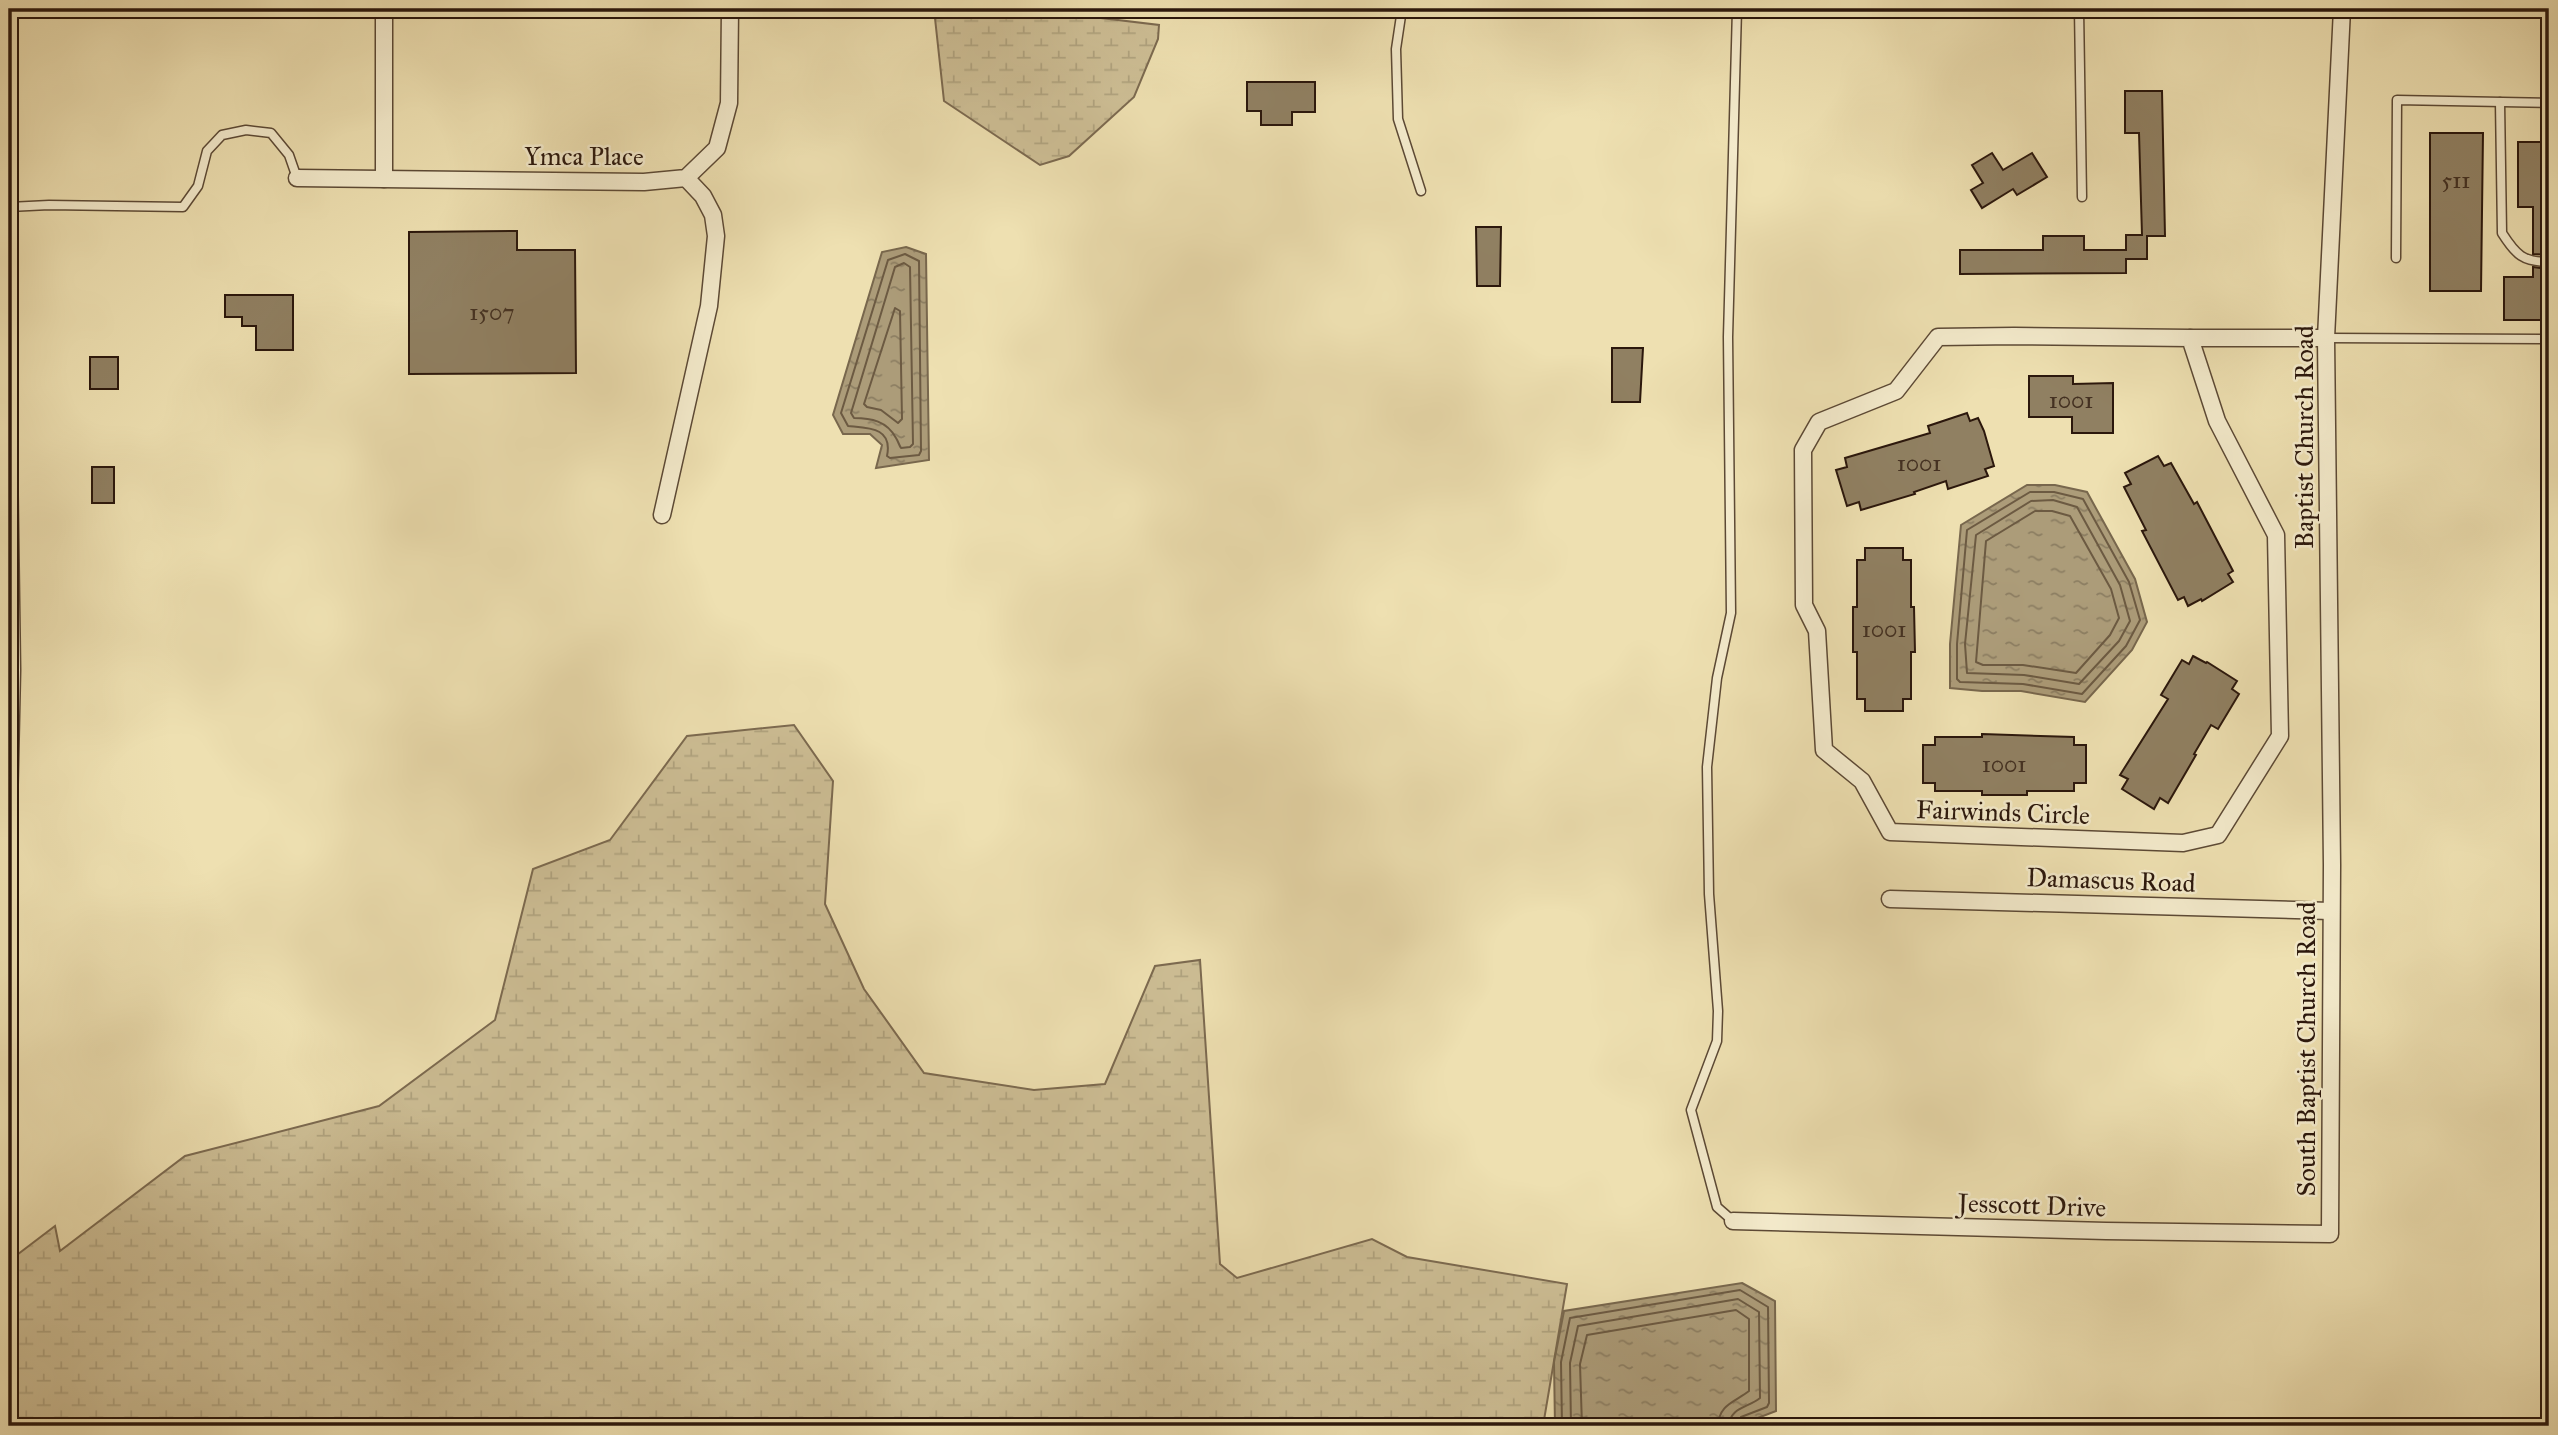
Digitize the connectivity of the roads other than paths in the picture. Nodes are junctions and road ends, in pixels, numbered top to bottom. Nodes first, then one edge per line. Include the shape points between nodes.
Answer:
1 (384, 9) edge
2 (730, 9) edge
3 (1402, 9) edge
4 (1737, 9) edge
5 (2079, 9) edge
6 (2342, 9) edge
7 (2500, 102) junction
8 (2549, 103) edge
9 (297, 178) joint
10 (686, 178) junction
11 (384, 179) junction
12 (1421, 191) dead end
13 (2081, 197) dead end
14 (9, 207) edge
15 (2396, 258) dead end
16 (2549, 262) edge
17 (2190, 338) junction
18 (2326, 338) junction
19 (2549, 339) edge
20 (9, 460) edge
21 (9, 485) edge
22 (662, 515) dead end
23 (10, 670) edge
24 (9, 808) edge
25 (2332, 865) joint
26 (1890, 899) dead end
27 (2331, 911) junction
28 (1733, 1221) joint
29 (2330, 1234) joint

1 - 11 street
2 - 10 street via 729,103 717,148
3 - 12 lane via 1396,49 1398,119
4 - 28 lane via 1728,337 1731,612 1717,678 1707,768 1717,1041 1691,1110 1717,1207
5 - 13 lane
6 - 18 street, Baptist Church Road
7 - 8 lane
7 - 15 lane via 2398,100
7 - 16 lane via 2502,233 2513,251 2530,262
9 - 11 street, Ymca Place
9 - 14 lane via 289,155 271,133 246,130 222,135 207,151 198,186 183,207
10 - 11 street, Ymca Place via 644,182
10 - 22 street via 713,215 716,236 709,306
17 - 17 street, Fairwinds Circle via 1938,337 1896,391 1819,422 1803,450 1804,605 1816,631 1825,750 1863,781 1889,832 2183,844 2218,835 2280,736 2276,535 2217,421
17 - 18 street, Fairwinds Circle
18 - 19 lane
18 - 25 street, Baptist Church Road
20 - 21 street
21 - 23 street
23 - 24 street
25 - 27 street, South Baptist Church Road
26 - 27 street, Damascus Road
27 - 29 street, South Baptist Church Road
28 - 29 street, Jesscott Drive

